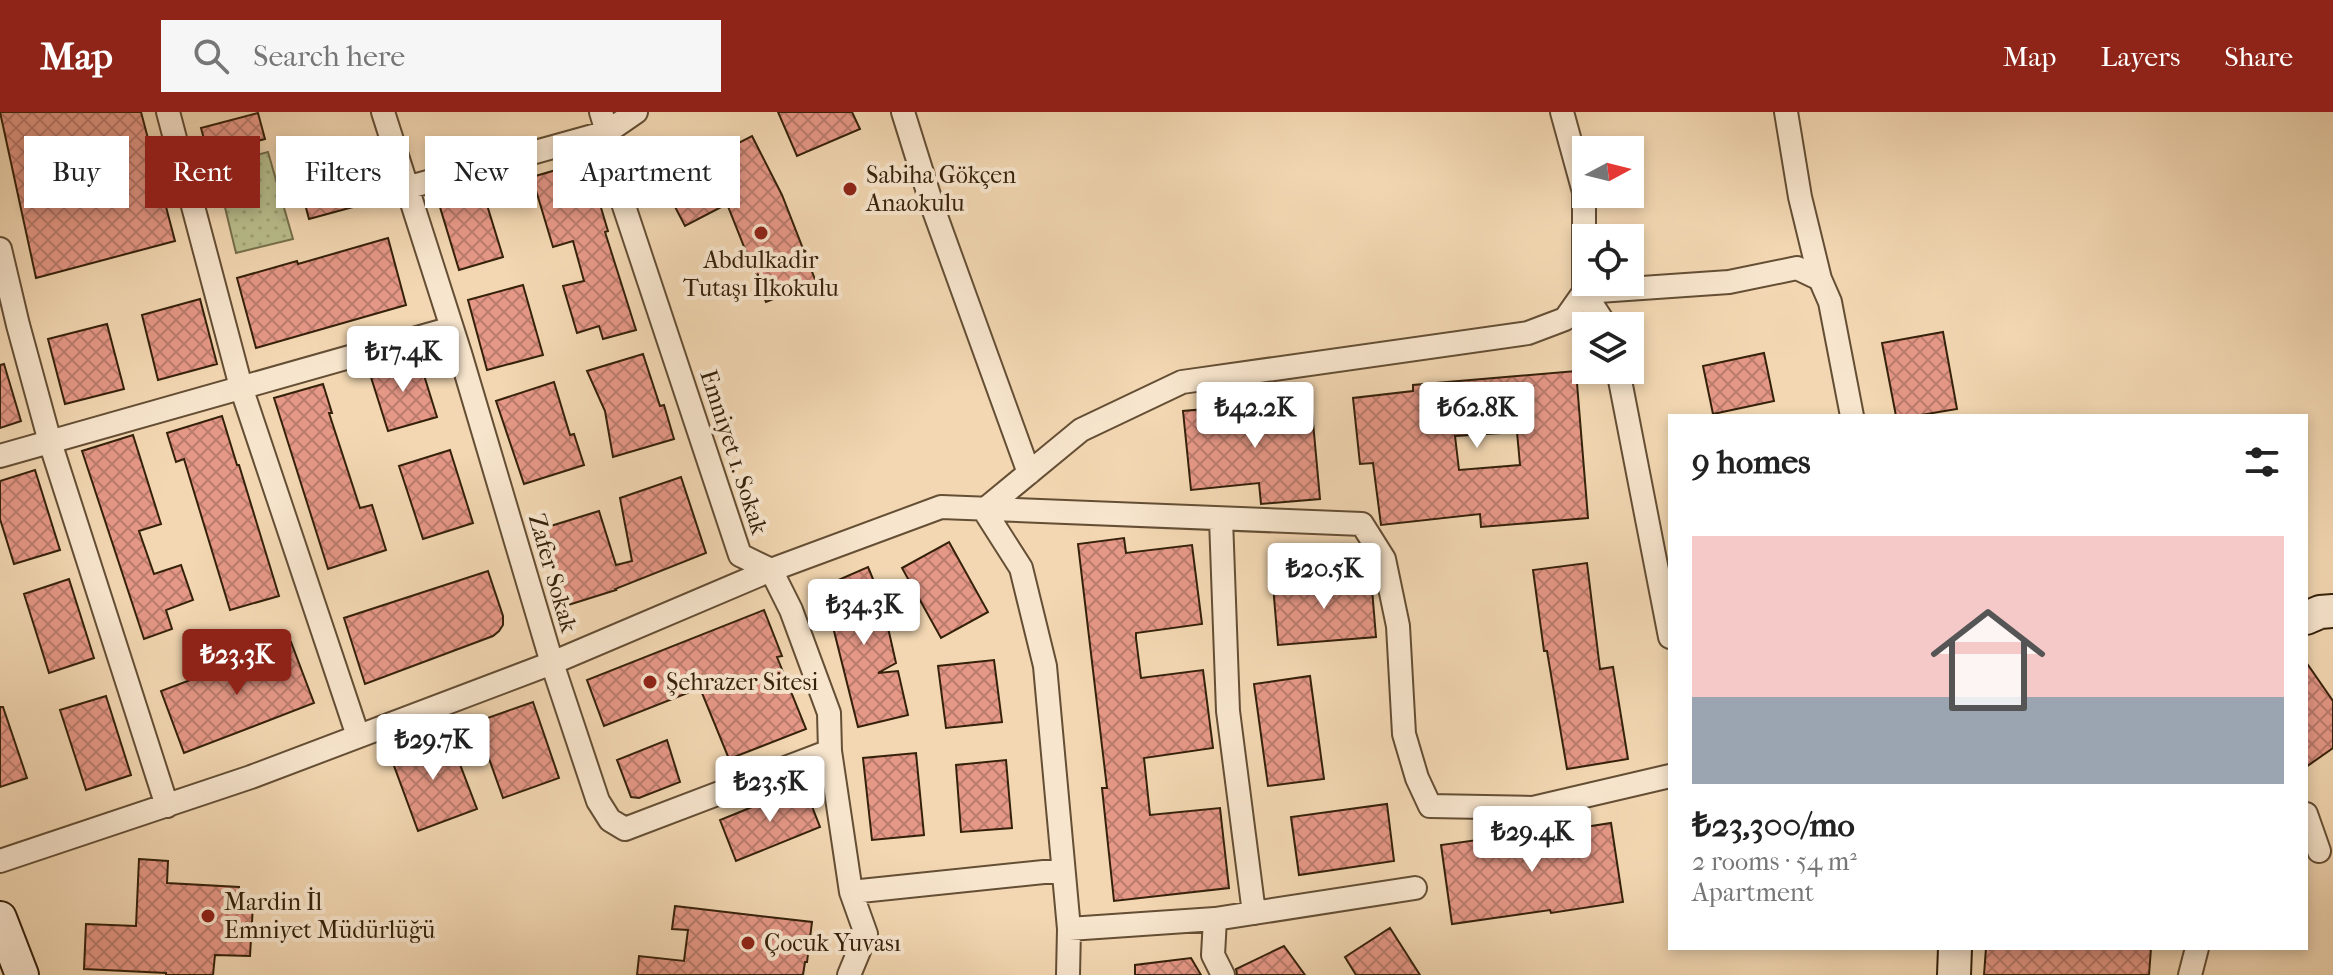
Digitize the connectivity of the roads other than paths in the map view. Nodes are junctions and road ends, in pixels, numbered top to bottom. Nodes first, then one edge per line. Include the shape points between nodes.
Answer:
1 (168, 112) edge
2 (383, 112) edge
3 (636, 112) edge
4 (903, 112) edge
5 (1562, 112) edge
6 (1786, 112) edge
7 (604, 122) edge
8 (390, 136) edge
9 (409, 187) edge
10 (409, 197) edge
11 (1584, 224) edge
12 (0, 249) edge
13 (1820, 279) junction
14 (1644, 288) edge
15 (1581, 296) edge
16 (452, 328) junction
17 (1621, 384) edge
18 (241, 387) junction
19 (1852, 414) edge
20 (50, 442) junction
21 (0, 456) edge
22 (1029, 473) junction
23 (984, 510) junction
24 (1221, 519) junction
25 (771, 570) junction
26 (2333, 611) edge
27 (2308, 617) edge
28 (1668, 627) edge
29 (552, 663) junction
30 (358, 736) junction
31 (830, 751) junction
32 (1668, 776) edge
33 (167, 806) junction
34 (2308, 820) edge
35 (2319, 851) edge
36 (0, 861) edge
37 (1063, 870) junction
38 (1415, 888) dead end
39 (851, 892) junction
40 (1254, 913) junction
41 (0, 918) edge
42 (1215, 919) junction
43 (1069, 929) junction
44 (1955, 950) edge
45 (2196, 950) edge
46 (22, 975) edge
47 (849, 975) edge
48 (1068, 975) edge
49 (1223, 975) edge
50 (1954, 975) edge
51 (2190, 975) edge

1 - 18 street
2 - 8 street, Zafer Sokak
3 - 7 street
4 - 22 street
5 - 11 street via 1584,192
6 - 13 street
7 - 9 street
7 - 25 street, Emniyet 1. Sokak via 609,161 740,555
10 - 16 street, Zafer Sokak
12 - 20 street
13 - 14 street via 1797,268 1729,282
13 - 19 street via 1830,302
15 - 22 street via 1565,319 1528,333 1182,382 1081,430
16 - 18 street
16 - 29 street, Zafer Sokak
17 - 28 street
18 - 20 street
18 - 30 street
20 - 21 street
20 - 33 street
22 - 23 street
23 - 24 street
23 - 25 street via 941,507
23 - 37 street via 1021,568 1045,666
24 - 32 street via 1362,524 1384,559 1398,626 1404,734 1430,806 1533,808
24 - 40 street via 1228,711
25 - 29 street
25 - 31 street via 829,713
26 - 27 street
29 - 30 street
29 - 31 street, Zafer Sokak via 598,801 610,820 625,829
30 - 33 street
31 - 39 street
33 - 36 street
34 - 35 street
37 - 39 street
37 - 43 street
38 - 40 street
39 - 47 street via 866,934
40 - 42 street
41 - 46 street
42 - 43 street
42 - 49 street via 1213,955
43 - 48 street
44 - 50 street
45 - 51 street

